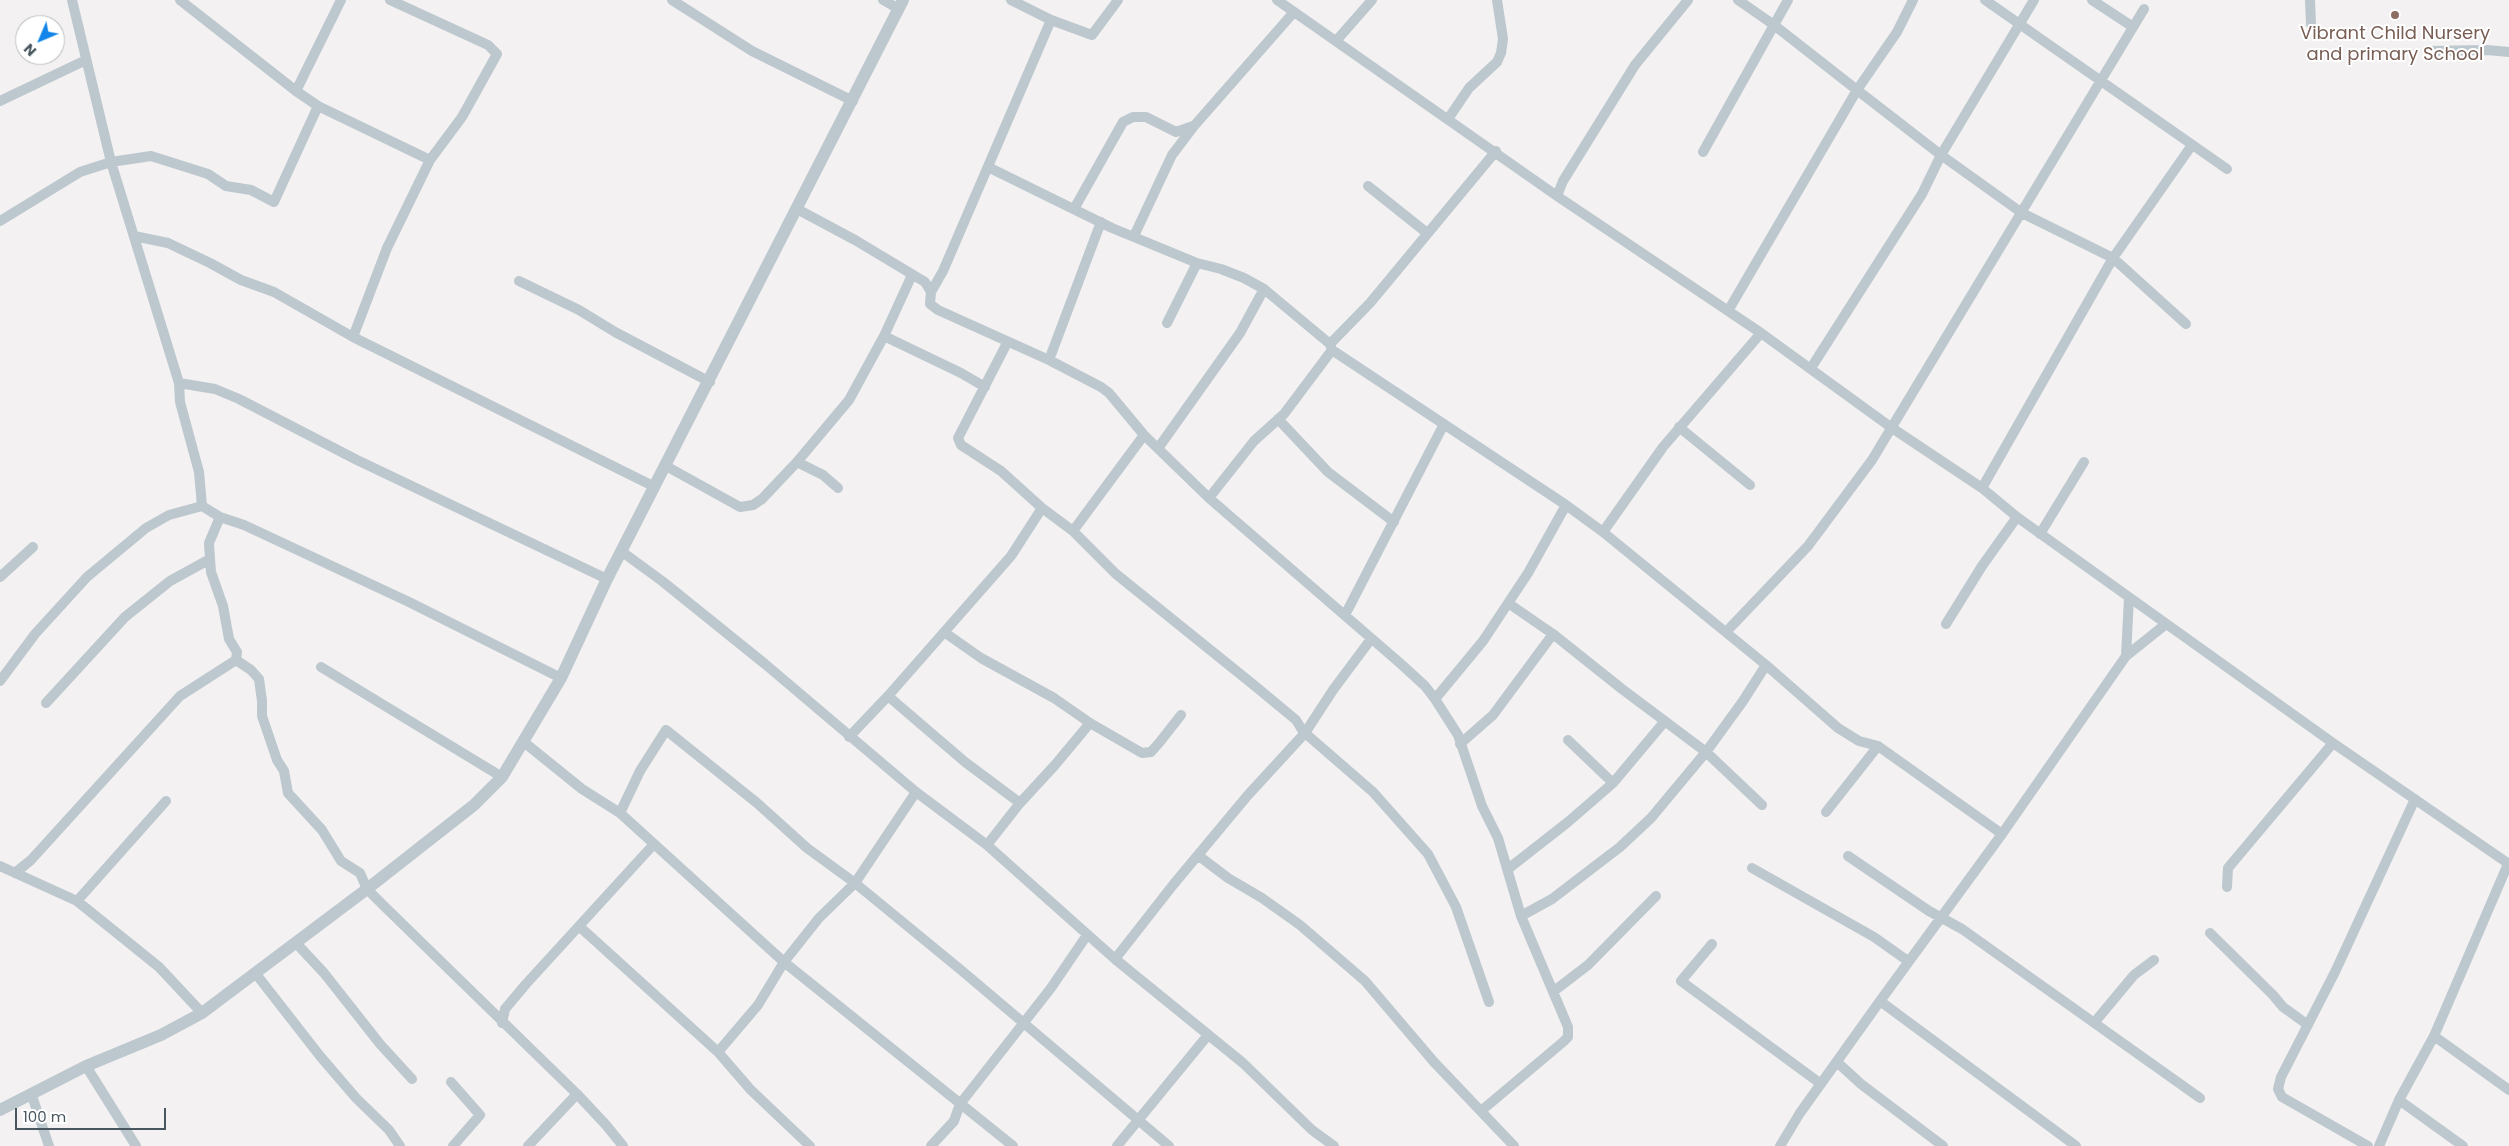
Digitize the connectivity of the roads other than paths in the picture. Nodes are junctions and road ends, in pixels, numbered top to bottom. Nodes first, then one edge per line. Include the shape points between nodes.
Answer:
1 (72, 0) edge
2 (180, 0) edge
3 (341, 0) edge
4 (390, 0) edge
5 (672, 0) edge
6 (884, 0) edge
7 (1011, 0) edge
8 (1118, 0) edge
9 (1277, 0) edge
10 (1372, 0) edge
11 (1497, 0) edge
12 (1688, 0) edge
13 (1738, 0) edge
14 (1788, 0) edge
15 (1912, 0) edge
16 (1985, 0) edge
17 (2034, 0) edge
18 (2092, 0) edge
19 (2310, 0) edge
20 (901, 4) edge
21 (1292, 7) edge
22 (2144, 9) dead end
23 (1051, 20) junction
24 (2311, 24) dead end
25 (1774, 25) junction
26 (2018, 26) junction
27 (2133, 27) junction
28 (1336, 41) junction
29 (2429, 52) dead end
30 (2509, 52) edge
31 (86, 60) junction
32 (2101, 82) junction
33 (1857, 90) junction
34 (296, 91) junction
35 (0, 101) edge
36 (852, 101) junction
37 (318, 106) junction
38 (1448, 119) junction
39 (1194, 126) junction
40 (2192, 145) junction
41 (1496, 151) junction
42 (1703, 152) dead end
43 (1941, 155) junction
44 (430, 160) junction
45 (111, 162) junction
46 (988, 167) junction
47 (2227, 169) dead end
48 (1368, 186) dead end
49 (1558, 196) junction
50 (797, 208) junction
51 (1074, 209) junction
52 (2022, 213) junction
53 (0, 221) edge
54 (1101, 222) junction
55 (1427, 233) junction
56 (134, 236) junction
57 (1134, 236) junction
58 (2112, 258) junction
59 (1198, 263) junction
60 (912, 275) junction
61 (519, 281) dead end
62 (1264, 289) junction
63 (931, 292) junction
64 (1728, 311) junction
65 (1167, 323) dead end
66 (2186, 324) dead end
67 (1761, 333) junction
68 (884, 336) junction
69 (353, 337) junction
70 (1007, 342) junction
71 (1331, 347) junction
72 (1049, 360) junction
73 (1811, 368) junction
74 (710, 382) junction
75 (179, 383) junction
76 (984, 387) junction
77 (1278, 419) junction
78 (1444, 424) junction
79 (1678, 427) junction
80 (1892, 428) junction
81 (1144, 434) junction
82 (1158, 447) junction
83 (797, 462) junction
84 (2084, 462) dead end
85 (666, 466) junction
86 (1750, 486) dead end
87 (656, 487) junction
88 (838, 488) dead end
89 (1982, 488) junction
90 (1208, 498) junction
91 (1566, 505) junction
92 (202, 506) junction
93 (1042, 508) junction
94 (220, 517) junction
95 (2016, 517) junction
96 (1394, 522) junction
97 (1073, 531) junction
98 (1603, 532) junction
99 (2040, 534) junction
100 (32, 548) dead end
101 (622, 551) junction
102 (210, 559) junction
103 (0, 577) edge
104 (607, 580) junction
105 (2129, 598) junction
106 (1508, 604) junction
107 (1345, 615) junction
108 (1946, 624) dead end
109 (2166, 624) junction
110 (944, 632) junction
111 (1726, 632) junction
112 (1553, 634) junction
113 (1371, 640) junction
114 (2126, 656) junction
115 (236, 660) junction
116 (1766, 665) junction
117 (320, 667) dead end
118 (561, 678) junction
119 (0, 681) edge
120 (888, 696) junction
121 (1435, 699) junction
122 (46, 703) dead end
123 (1180, 715) dead end
124 (1665, 721) junction
125 (1090, 723) junction
126 (1305, 733) junction
127 (849, 736) junction
128 (1568, 740) dead end
129 (524, 742) junction
130 (2333, 743) junction
131 (1460, 744) junction
132 (1878, 746) junction
133 (1706, 752) junction
134 (502, 777) junction
135 (1613, 783) junction
136 (916, 792) junction
137 (2415, 799) junction
138 (166, 801) dead end
139 (1020, 804) junction
140 (1762, 805) dead end
141 (1826, 812) dead end
142 (620, 813) junction
143 (2002, 834) junction
144 (654, 844) junction
145 (987, 845) junction
146 (1199, 856) junction
147 (1848, 856) dead end
148 (31, 860) junction
149 (2509, 864) edge
150 (0, 866) edge
151 (1752, 868) dead end
152 (1508, 869) junction
153 (15, 873) junction
154 (34, 882) junction
155 (855, 883) junction
156 (2226, 887) dead end
157 (368, 889) junction
158 (1656, 896) dead end
159 (77, 901) junction
160 (1521, 916) junction
161 (1941, 916) junction
162 (580, 927) junction
163 (2210, 933) dead end
164 (1087, 935) junction
165 (296, 943) junction
166 (1712, 944) dead end
167 (1115, 959) junction
168 (2154, 960) dead end
169 (1908, 961) junction
170 (784, 962) junction
171 (256, 974) junction
172 (1554, 991) junction
173 (1880, 1001) junction
174 (1489, 1002) dead end
175 (505, 1009) junction
176 (202, 1013) junction
177 (493, 1014) junction
178 (502, 1023) junction
179 (1023, 1023) junction
180 (2094, 1023) junction
181 (2308, 1025) junction
182 (1208, 1036) junction
183 (2434, 1036) junction
184 (718, 1052) junction
185 (1838, 1062) junction
186 (86, 1066) junction
187 (412, 1079) dead end
188 (451, 1082) dead end
189 (1821, 1084) junction
190 (2509, 1090) edge
191 (30, 1093) junction
192 (576, 1094) junction
193 (2200, 1098) dead end
194 (2399, 1100) junction
195 (960, 1104) junction
196 (0, 1110) edge
197 (1481, 1111) junction
198 (1139, 1120) junction
199 (49, 1146) edge
200 (136, 1146) edge
201 (400, 1146) edge
202 (453, 1146) edge
203 (528, 1146) edge
204 (623, 1146) edge
205 (810, 1146) edge
206 (931, 1146) edge
207 (1013, 1146) edge
208 (1117, 1146) edge
209 (1169, 1146) edge
210 (1334, 1146) edge
211 (1514, 1146) edge
212 (1780, 1146) edge
213 (1943, 1146) edge
214 (2076, 1146) edge
215 (2368, 1146) edge
216 (2379, 1146) edge
217 (2464, 1146) edge

1 - 31 street
2 - 34 street
3 - 34 street
4 - 44 street via 488,45 497,54 462,117
5 - 36 street via 752,51
6 - 20 street
7 - 23 street
8 - 23 street via 1092,35
9 - 21 street
10 - 28 street
11 - 38 street via 1503,39 1501,53 1497,62 1469,88
12 - 49 street via 1635,65 1563,182
13 - 25 street
14 - 25 street
15 - 33 street via 1897,32
16 - 26 street
17 - 26 street
18 - 27 street
19 - 24 street
20 - 36 street
21 - 28 street
21 - 39 street via 1245,70
22 - 27 street
23 - 46 street
25 - 33 street
25 - 42 street
26 - 32 street
26 - 43 street
27 - 32 street
28 - 38 street
29 - 30 street
31 - 35 street
31 - 45 street
32 - 40 street
32 - 52 street
33 - 43 street
33 - 64 street
34 - 37 street
36 - 50 street
37 - 44 street
37 - 45 street via 274,202 251,190 226,186 208,174 151,156
38 - 41 street
39 - 51 street via 1176,132 1146,117 1133,117 1123,122
39 - 57 street via 1172,155
40 - 47 street
40 - 58 street
41 - 49 street
41 - 55 street
43 - 52 street
43 - 73 street via 1922,194
44 - 69 street via 387,248
45 - 53 street via 80,172
45 - 56 street
46 - 51 street
46 - 63 street
48 - 55 street
49 - 64 street
50 - 60 street
50 - 74 street
51 - 54 street
52 - 58 street
52 - 80 street
54 - 57 street
54 - 72 street
55 - 71 street
56 - 69 street via 168,243 210,262 240,280 274,292
56 - 75 street
57 - 59 street
58 - 66 street
58 - 89 street
59 - 62 street via 1221,268
59 - 65 street
60 - 63 street via 924,282
60 - 68 street
61 - 74 street
62 - 71 street
62 - 82 street via 1240,333
63 - 70 street via 930,304 938,310
64 - 67 street
67 - 73 street
67 - 79 street
68 - 76 street
68 - 83 street via 849,400
69 - 87 street
70 - 72 street
70 - 76 street
71 - 77 street
71 - 78 street
72 - 81 street via 1109,393
73 - 80 street
74 - 85 street
75 - 92 street via 180,402 199,472
75 - 104 street via 215,389 239,399
76 - 93 street via 958,438 961,444 1001,471
77 - 90 street via 1254,441
77 - 96 street via 1328,472
78 - 91 street
78 - 96 street
79 - 86 street
79 - 98 street
80 - 89 street
80 - 111 street via 1808,546
81 - 82 street
81 - 97 street
82 - 90 street
83 - 85 street via 762,499 746,508
83 - 88 street
84 - 99 street
85 - 87 street
87 - 101 street
89 - 95 street
90 - 107 street
91 - 98 street
91 - 106 street
92 - 94 street
92 - 119 street via 170,515 146,528 88,577 34,634
93 - 97 street
93 - 110 street via 1010,556
94 - 102 street via 209,544
94 - 118 street via 244,525 400,598
95 - 99 street
95 - 108 street
96 - 107 street
97 - 126 street via 1116,574 1296,720
98 - 111 street
99 - 105 street
100 - 103 street
101 - 104 street
101 - 127 street via 765,664
102 - 115 street via 229,639 237,652
102 - 122 street via 170,581 125,617
104 - 118 street
105 - 109 street
105 - 114 street
106 - 112 street
106 - 121 street via 1483,641
107 - 113 street
109 - 114 street
109 - 130 street
110 - 120 street
110 - 125 street
111 - 116 street
112 - 124 street
112 - 131 street via 1493,715
113 - 121 street via 1425,686
113 - 126 street
114 - 143 street
115 - 148 street via 180,696
115 - 157 street via 256,674 259,680 262,716 284,771 288,793 322,830 341,861 360,873
116 - 132 street via 1838,728 1859,741
116 - 133 street
117 - 134 street
118 - 129 street
120 - 127 street
120 - 139 street
121 - 131 street
123 - 125 street via 1151,752 1142,753
124 - 133 street
124 - 135 street
125 - 139 street
126 - 146 street via 1248,795
126 - 174 street via 1373,792 1428,854 1456,907
127 - 136 street
128 - 135 street
129 - 134 street
129 - 142 street via 582,789
130 - 137 street
130 - 156 street via 2228,868
131 - 152 street
132 - 141 street
132 - 143 street
133 - 140 street
133 - 160 street via 1651,818 1620,847 1552,899
134 - 157 street via 474,805
135 - 152 street
136 - 145 street
136 - 155 street
137 - 149 street
137 - 181 street
138 - 159 street
139 - 145 street
142 - 144 street
142 - 155 street via 666,730 807,848
143 - 161 street
144 - 162 street
144 - 170 street
145 - 164 street
146 - 167 street
146 - 197 street via 1300,925 1351,968
147 - 161 street
148 - 153 street
148 - 154 street
149 - 183 street
150 - 153 street
151 - 169 street via 1874,937
152 - 160 street
153 - 154 street
154 - 159 street
155 - 170 street via 819,918
155 - 179 street
157 - 165 street
157 - 177 street
158 - 172 street via 1588,965
159 - 176 street via 159,967
160 - 172 street
161 - 169 street
161 - 180 street
162 - 175 street
162 - 184 street
163 - 181 street via 2283,1007
164 - 167 street
164 - 179 street
165 - 171 street
165 - 187 street
166 - 189 street via 1681,981
167 - 182 street
168 - 180 street via 2134,975
169 - 173 street
170 - 184 street via 758,1005
170 - 195 street
171 - 176 street
171 - 201 street via 320,1056
172 - 197 street via 1568,1027 1568,1037
173 - 185 street
173 - 214 street
175 - 177 street
175 - 178 street
176 - 186 street via 161,1035
177 - 178 street
178 - 192 street
179 - 195 street
179 - 198 street
180 - 193 street
181 - 215 street via 2278,1089 2289,1102
182 - 198 street
182 - 210 street via 1243,1063 1312,1130
183 - 190 street
183 - 194 street
184 - 205 street via 750,1089
185 - 189 street
185 - 213 street via 1861,1084
186 - 191 street
186 - 200 street
188 - 202 street via 480,1115
189 - 212 street
191 - 196 street
191 - 199 street
192 - 203 street
192 - 204 street
194 - 216 street
194 - 217 street
195 - 206 street via 954,1122
195 - 207 street
197 - 211 street
198 - 208 street
198 - 209 street

